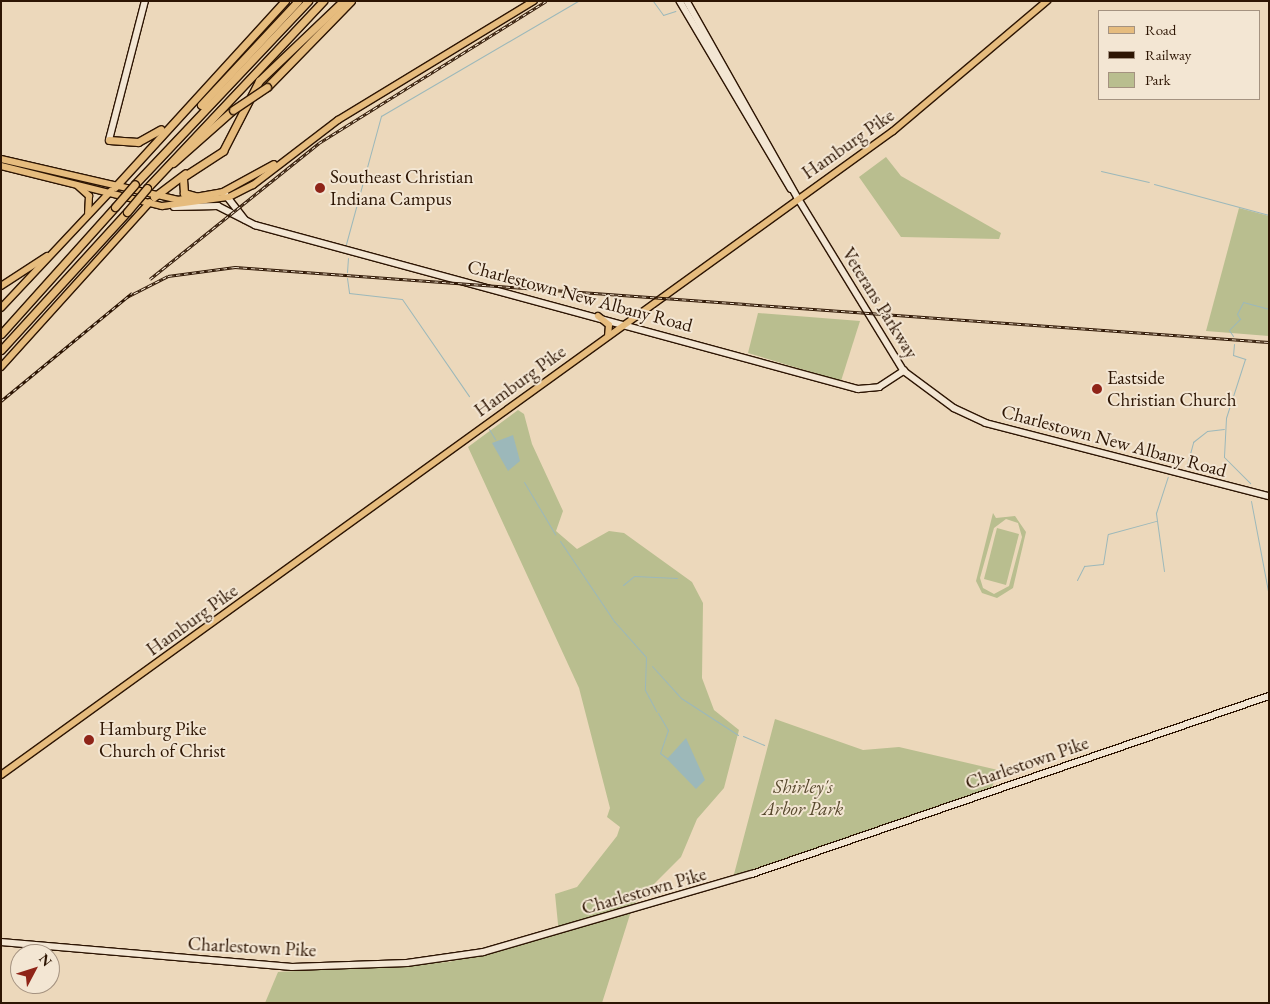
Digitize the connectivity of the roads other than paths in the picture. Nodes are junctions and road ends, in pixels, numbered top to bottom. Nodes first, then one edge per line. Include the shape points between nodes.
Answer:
1 (145, 1) edge
2 (285, 1) edge
3 (298, 1) edge
4 (308, 1) edge
5 (323, 1) edge
6 (335, 1) edge
7 (343, 1) edge
8 (351, 1) edge
9 (534, 1) edge
10 (680, 1) edge
11 (688, 1) edge
12 (1047, 1) edge
13 (282, 59) junction
14 (173, 119) junction
15 (109, 140) joint
16 (1, 160) edge
17 (1, 166) edge
18 (151, 166) junction
19 (191, 172) junction
20 (75, 184) junction
21 (150, 185) junction
22 (115, 187) junction
23 (109, 193) junction
24 (225, 195) junction
25 (202, 198) junction
26 (798, 198) junction
27 (151, 200) junction
28 (174, 207) junction
29 (87, 216) junction
30 (244, 219) junction
31 (58, 248) junction
32 (1, 286) edge
33 (1, 308) edge
34 (598, 316) junction
35 (625, 323) junction
36 (1, 334) edge
37 (608, 336) junction
38 (1, 350) edge
39 (1, 367) edge
40 (904, 371) junction
41 (954, 408) joint
42 (1269, 496) edge
43 (1269, 696) edge
44 (1, 775) edge
45 (1, 942) edge

1 - 15 main road
2 - 14 highway
3 - 18 highway via 220,82
4 - 18 highway
5 - 21 highway
6 - 13 highway
7 - 13 highway
8 - 21 highway, bridge via 267,87 234,110
9 - 24 main road via 381,93
10 - 26 main road, Veterans Parkway via 774,167
11 - 26 main road, Veterans Parkway
12 - 26 main road, Hamburg Pike via 951,87
13 - 19 highway via 253,89 223,151
14 - 15 highway via 138,142
14 - 22 highway
16 - 22 main road
17 - 20 main road
18 - 36 highway, bridge
19 - 25 highway via 183,177 181,189
19 - 27 highway via 176,177
20 - 23 main road
20 - 29 main road via 90,200
21 - 38 highway, bridge
22 - 23 main road
22 - 27 main road
23 - 27 main road
23 - 29 main road
24 - 25 main road
24 - 28 main road
24 - 30 main road
25 - 27 main road
26 - 35 main road, Hamburg Pike
26 - 40 main road, Veterans Parkway
27 - 28 main road
27 - 39 main road
28 - 30 main road, Charlestown New Albany Road via 218,206
29 - 31 main road
30 - 34 main road, Charlestown New Albany Road
31 - 32 main road
31 - 33 main road
34 - 35 main road, Charlestown New Albany Road
34 - 37 main road via 609,325
35 - 37 main road, Hamburg Pike
35 - 40 main road, Charlestown New Albany Road via 858,389 879,387
37 - 44 main road, Hamburg Pike
40 - 41 main road, Veterans Parkway
41 - 42 main road, Charlestown New Albany Road via 986,423
43 - 45 main road, Charlestown Pike via 752,874 483,952 407,963 292,966

